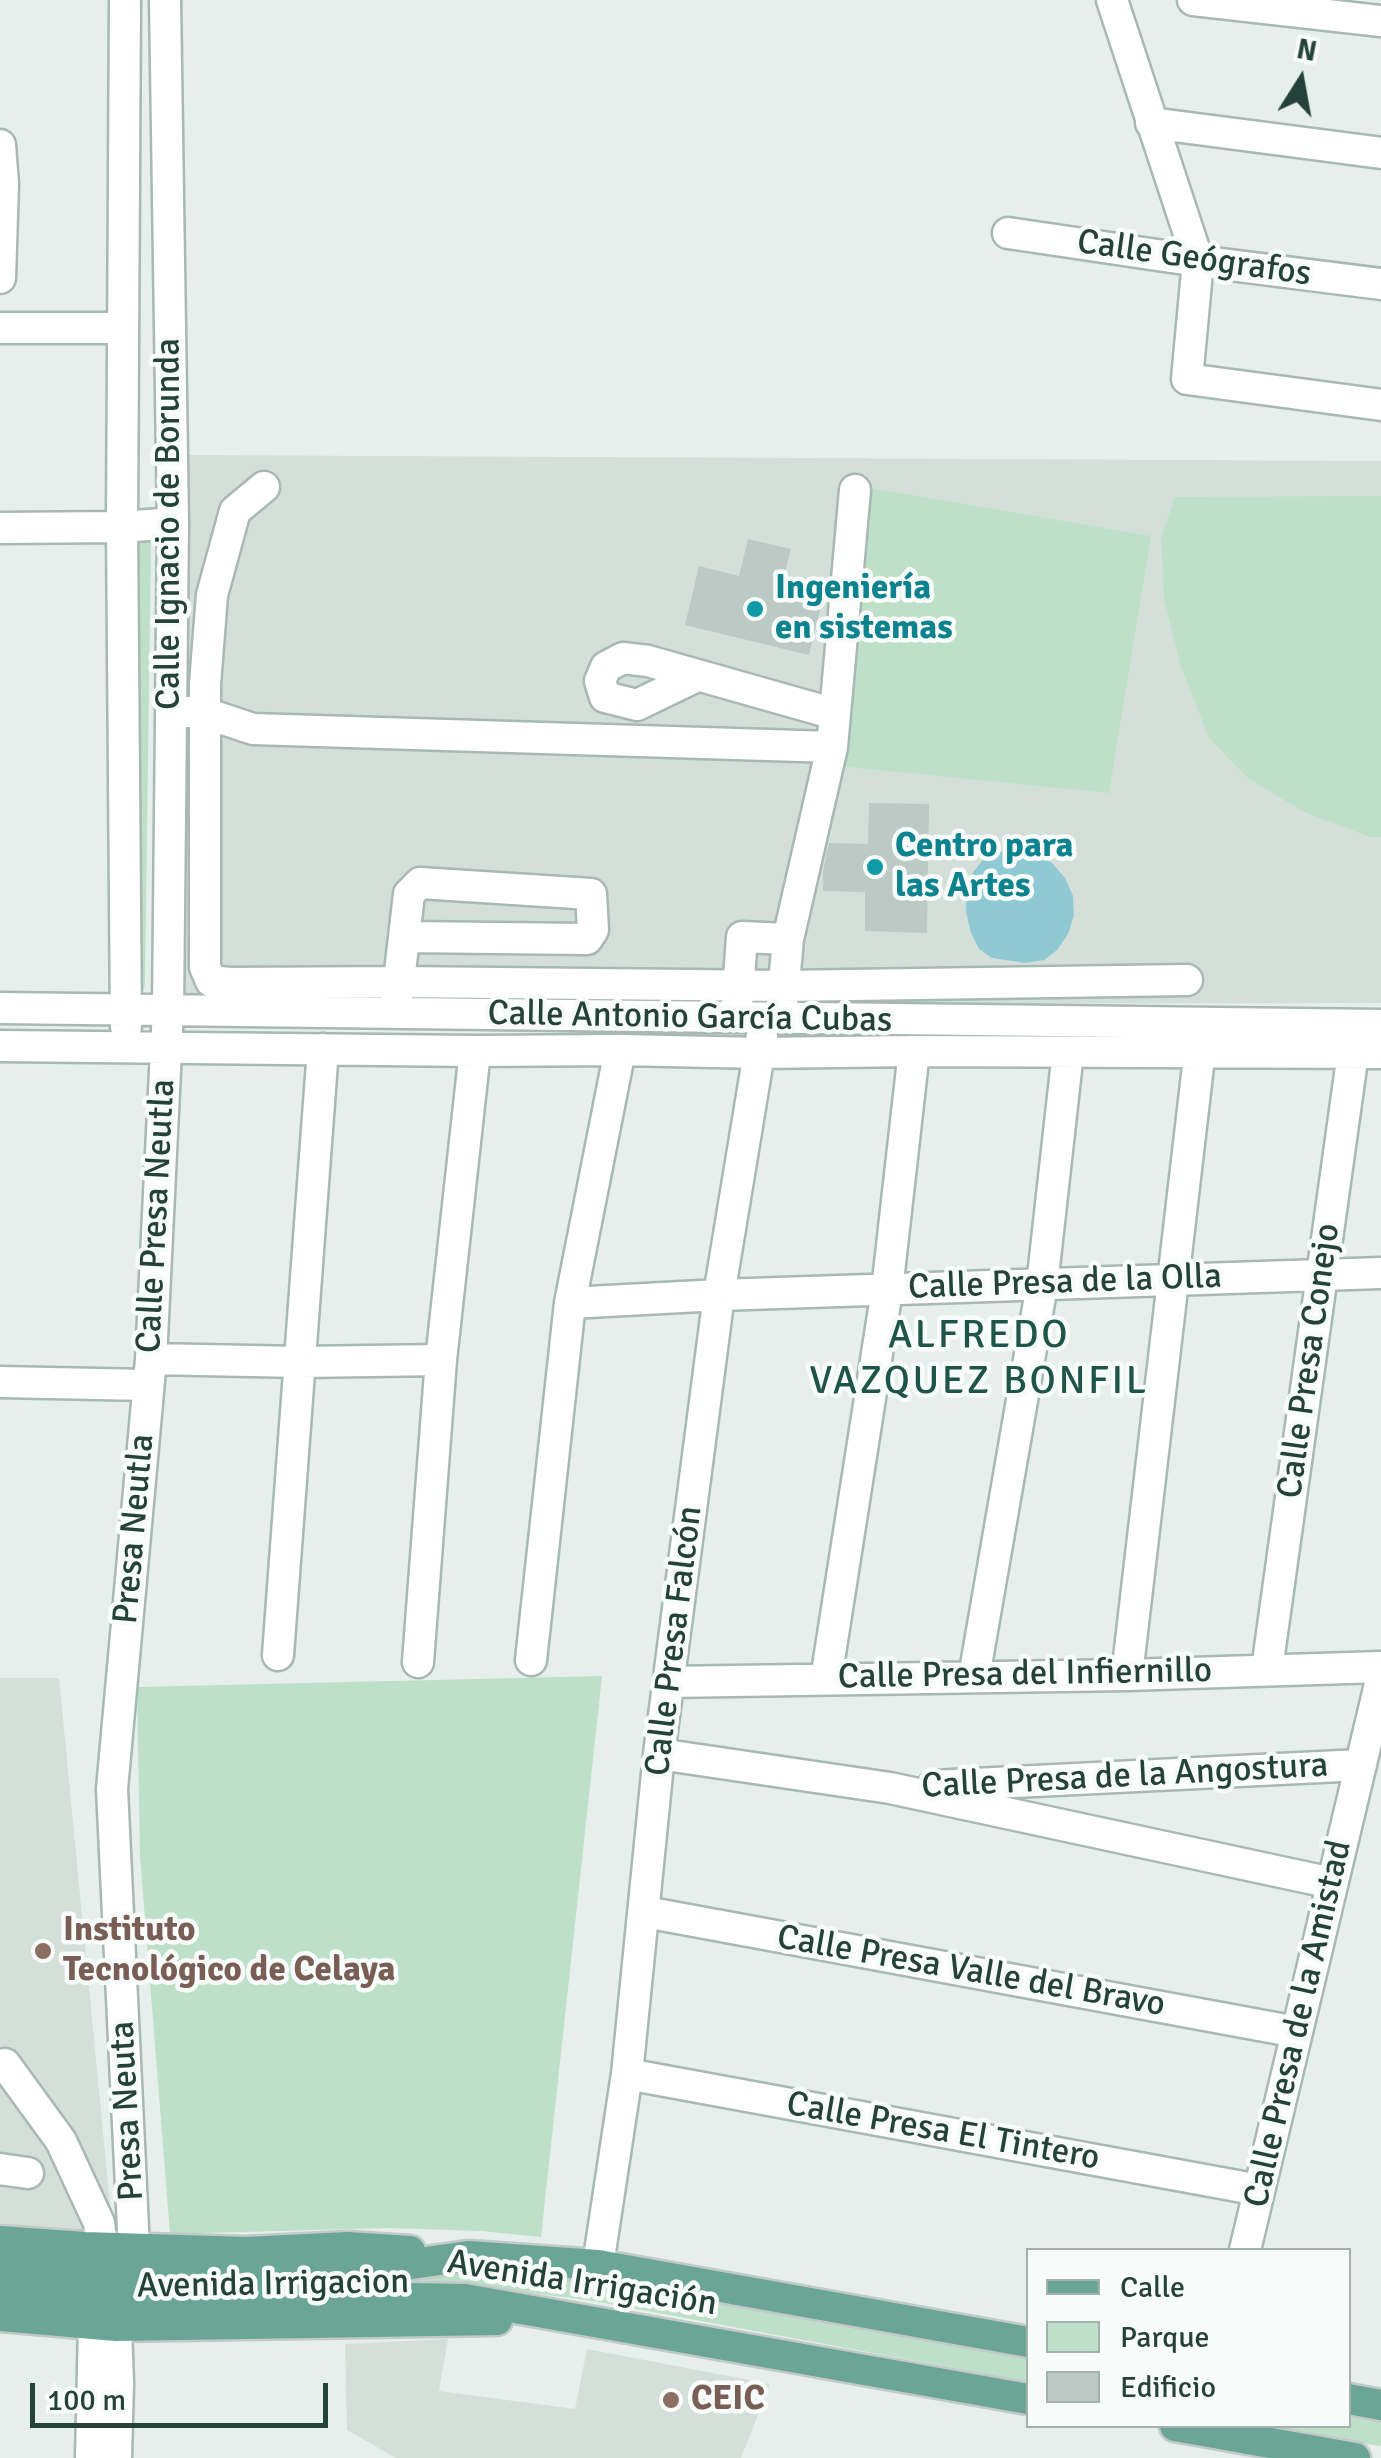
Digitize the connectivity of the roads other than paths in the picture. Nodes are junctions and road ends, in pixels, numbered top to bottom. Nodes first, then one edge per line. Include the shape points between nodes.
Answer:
1 (125, 0) edge
2 (165, 0) edge
3 (1112, 0) edge
4 (1193, 0) edge
5 (1381, 21) edge
6 (1151, 123) junction
7 (0, 145) edge
8 (1381, 153) edge
9 (1, 184) edge
10 (1008, 234) dead end
11 (1198, 261) junction
12 (0, 278) edge
13 (1381, 284) edge
14 (0, 328) edge
15 (124, 328) junction
16 (1381, 405) edge
17 (264, 487) dead end
18 (856, 490) dead end
19 (173, 523) junction
20 (122, 526) junction
21 (0, 528) edge
22 (172, 658) junction
23 (206, 660) junction
24 (697, 676) dead end
25 (171, 710) junction
26 (205, 713) junction
27 (835, 714) junction
28 (832, 747) junction
29 (405, 937) junction
30 (788, 939) junction
31 (1187, 980) dead end
32 (400, 982) junction
33 (738, 986) junction
34 (784, 986) junction
35 (0, 1008) edge
36 (126, 1010) junction
37 (168, 1010) junction
38 (396, 1014) junction
39 (760, 1018) junction
40 (1381, 1024) edge
41 (1202, 1037) junction
42 (0, 1046) edge
43 (126, 1046) junction
44 (165, 1047) junction
45 (324, 1049) junction
46 (620, 1050) junction
47 (914, 1050) junction
48 (475, 1051) junction
49 (1068, 1052) junction
50 (760, 1053) junction
51 (1367, 1053) edge
52 (1381, 1273) edge
53 (1322, 1274) junction
54 (1174, 1279) junction
55 (1042, 1285) junction
56 (887, 1290) junction
57 (719, 1295) junction
58 (570, 1303) junction
59 (441, 1360) junction
60 (301, 1362) junction
61 (149, 1372) junction
62 (0, 1382) edge
63 (278, 1655) dead end
64 (531, 1660) dead end
65 (418, 1662) dead end
66 (1381, 1667) edge
67 (1267, 1669) junction
68 (123, 1674) joint
69 (1126, 1674) junction
70 (974, 1677) junction
71 (826, 1679) junction
72 (1381, 1680) edge
73 (668, 1682) junction
74 (659, 1754) junction
75 (1360, 1765) junction
76 (890, 1788) junction
77 (1332, 1883) junction
78 (645, 1912) junction
79 (1297, 2032) junction
80 (6, 2064) dead end
81 (627, 2074) junction
82 (1259, 2190) junction
83 (0, 2241) edge
84 (102, 2248) junction
85 (1244, 2248) edge
86 (134, 2249) junction
87 (468, 2256) junction
88 (0, 2262) edge
89 (598, 2265) junction
90 (0, 2288) edge
91 (248, 2289) junction
92 (0, 2316) edge
93 (608, 2323) junction
94 (105, 2325) junction
95 (1026, 2342) edge
96 (1026, 2399) edge
97 (1351, 2400) edge
98 (1381, 2405) edge
99 (1186, 2428) edge
100 (91, 2458) edge
101 (116, 2458) edge
102 (1355, 2458) edge

1 - 15 street, Calle Ignacio de Borunda
2 - 19 street, Calle Ignacio de Borunda
3 - 6 street
4 - 5 street
6 - 8 street
6 - 11 street
7 - 9 street
9 - 12 street
10 - 11 street, Calle Geógrafos
11 - 13 street, Calle Geógrafos
11 - 16 street via 1187,379
14 - 15 street
15 - 20 street, Calle Ignacio de Borunda
17 - 23 street via 235,511 212,595
18 - 27 street
19 - 20 street
19 - 22 street, Calle Ignacio de Borunda
20 - 21 street
20 - 36 street, Calle Ignacio de Borunda
22 - 23 street
22 - 25 street, Calle Ignacio de Borunda
23 - 26 street
24 - 27 street
25 - 26 street
25 - 37 street, Calle Ignacio de Borunda
26 - 28 street via 254,729
26 - 32 street via 205,967 211,981
27 - 28 street
28 - 30 street
29 - 29 street via 409,894 420,883 591,894 593,930 587,938
29 - 32 street
30 - 33 street via 742,937
30 - 34 street
31 - 34 street
32 - 33 street
32 - 38 street
33 - 34 street
33 - 39 street
34 - 39 street
35 - 36 street, Calle Antonio García Cubas
36 - 37 street, Calle Antonio García Cubas
36 - 43 street, Calle Ignacio de Borunda
37 - 38 street, Calle Antonio García Cubas
37 - 44 street, Calle Ignacio de Borunda
38 - 39 street, Calle Antonio García Cubas
39 - 41 street, Calle Antonio García Cubas
39 - 50 street, Calle Presa Falcón
40 - 41 street, Calle Antonio García Cubas
41 - 49 street, Calle Antonio García Cubas
41 - 51 street, Calle Antonio García Cubas
41 - 54 street
42 - 43 street, Calle Antonio García Cubas
43 - 44 street, Calle Antonio García Cubas
44 - 45 street, Calle Antonio García Cubas
44 - 61 street, Calle Presa Neutla
45 - 48 street, Calle Antonio García Cubas
45 - 60 street
46 - 48 street, Calle Antonio García Cubas
46 - 50 street, Calle Antonio García Cubas
46 - 58 street
47 - 49 street, Calle Antonio García Cubas
47 - 50 street, Calle Antonio García Cubas
47 - 56 street
48 - 59 street
49 - 55 street
50 - 57 street, Calle Presa Falcón
51 - 53 street, Calle Presa Conejo
52 - 53 street, Calle Presa de la Olla
53 - 54 street, Calle Presa de la Olla
53 - 67 street, Calle Presa Conejo
54 - 55 street, Calle Presa de la Olla
54 - 69 street
55 - 56 street, Calle Presa de la Olla
55 - 70 street
56 - 57 street, Calle Presa de la Olla
56 - 71 street
57 - 58 street, Calle Presa de la Olla
57 - 73 street, Calle Presa Falcón
58 - 64 street
59 - 60 street
59 - 65 street
60 - 61 street
60 - 63 street
61 - 62 street
61 - 68 street, Presa Neutla
66 - 67 street, Calle Presa del Infiernillo
67 - 69 street, Calle Presa del Infiernillo
68 - 86 street, Presa Neuta via 112,1788
69 - 70 street, Calle Presa del Infiernillo
70 - 71 street, Calle Presa del Infiernillo
71 - 73 street, Calle Presa del Infiernillo
72 - 75 street, Calle Presa de la Amistad
73 - 74 street, Calle Presa Falcón
74 - 76 street, Calle Presa de la Angostura
74 - 78 street, Calle Presa Falcón
75 - 76 street, Calle Presa de la Angostura
75 - 77 street, Calle Presa de la Amistad
76 - 77 street, Calle Presa de la Angostura
77 - 79 street, Calle Presa de la Amistad
78 - 79 street, Calle Presa Valle del Bravo
78 - 81 street, Calle Presa Falcón
79 - 82 street, Calle Presa de la Amistad
80 - 84 street via 61,2141 99,2223
81 - 82 street, Calle Presa El Tintero
81 - 89 street, Calle Presa Falcón
82 - 85 street, Calle Presa de la Amistad
83 - 84 main road, Avenida Irrigacion
84 - 86 main road, Avenida Irrigacion
86 - 87 main road, Avenida Irrigacion via 348,2246
87 - 89 main road, Avenida Irrigación
87 - 91 main road, Avenida Irrigación
88 - 91 main road, Avenida Irrigación
89 - 95 main road, Avenida Irrigación
90 - 91 main road, Avenida Irrigación via 85,2295
91 - 93 main road, Avenida Irrigación via 465,2299
92 - 94 main road, Avenida Irrigacion
93 - 94 main road, Avenida Irrigacion
93 - 96 main road, Avenida Irrigación
94 - 100 street
94 - 101 street via 118,2383
97 - 98 main road
99 - 102 main road

